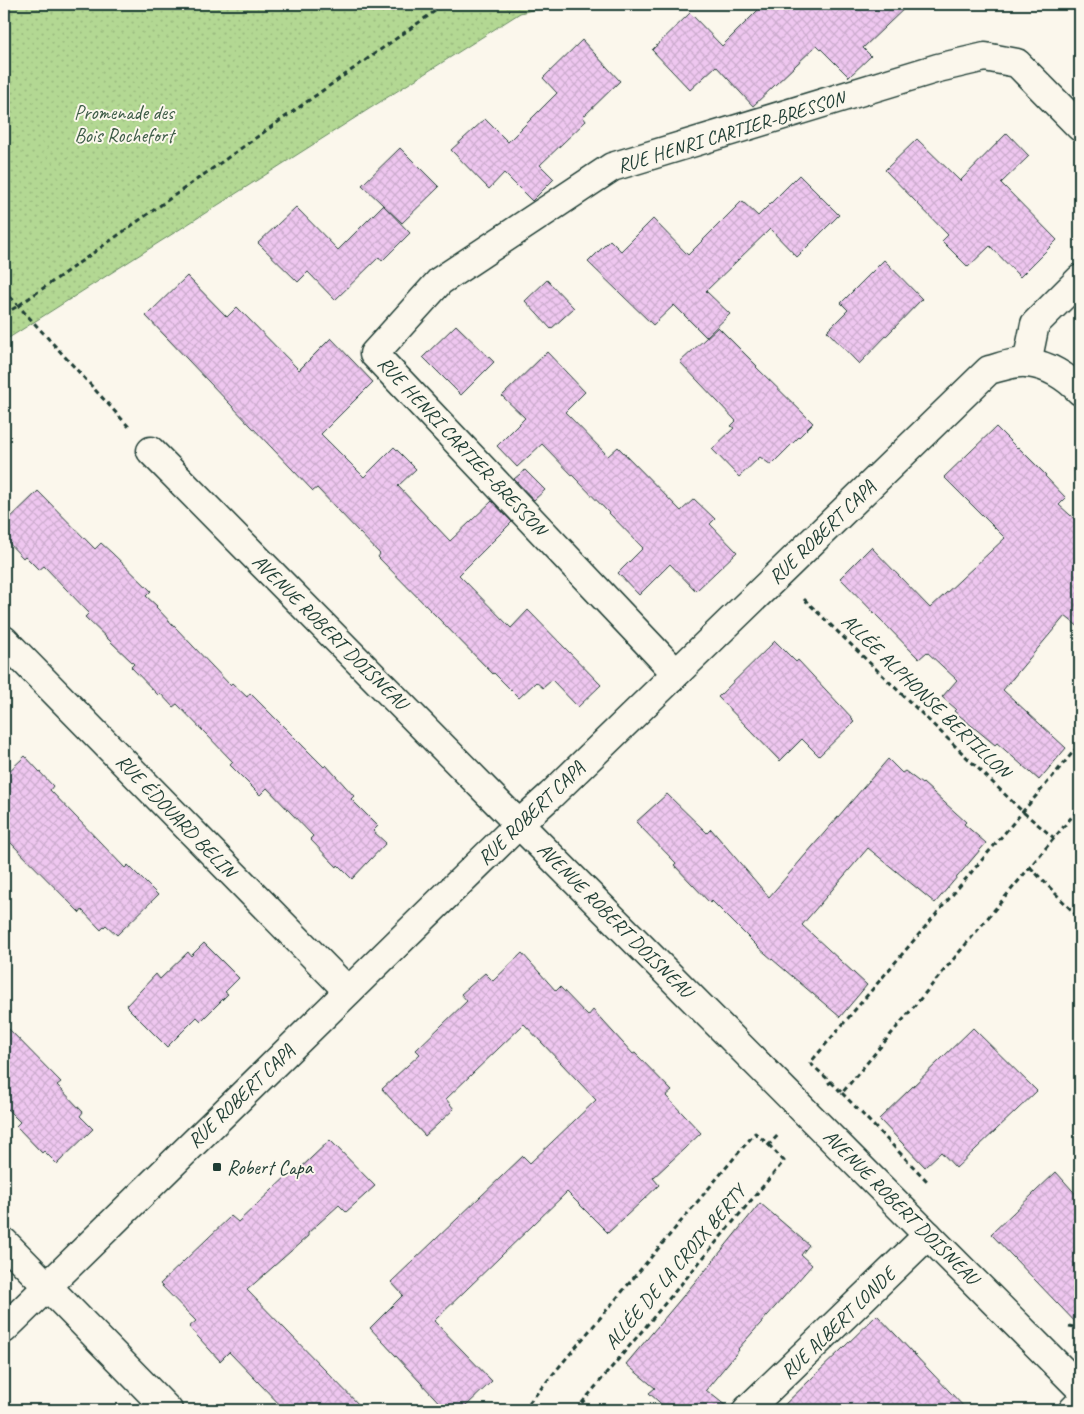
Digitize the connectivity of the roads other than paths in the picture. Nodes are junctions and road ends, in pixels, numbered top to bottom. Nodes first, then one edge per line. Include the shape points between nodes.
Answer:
1 (1080, 127) edge
2 (1080, 279) edge
3 (1028, 363) junction
4 (1080, 391) edge
5 (151, 451) road end
6 (4, 640) edge
7 (676, 674) junction
8 (519, 824) junction
9 (348, 991) junction
10 (928, 1235) junction
11 (4, 1242) edge
12 (48, 1286) junction
13 (4, 1329) edge
14 (1080, 1388) edge
15 (1080, 1403) edge
16 (168, 1410) edge
17 (747, 1410) edge
18 (1073, 1410) edge

1 - 7 street, RUE HENRI CARTIER-BRESSON via 1017,63 985,57 938,68 612,167 440,281 374,354
2 - 3 street via 1035,324
3 - 4 street, RUE ROBERT CAPA via 1050,369
3 - 7 street, RUE ROBERT CAPA via 989,370
5 - 8 street, AVENUE ROBERT DOISNEAU
6 - 9 street, RUE ÉDOUARD BELIN
7 - 8 street, RUE ROBERT CAPA
8 - 9 street, RUE ROBERT CAPA
8 - 10 street, AVENUE ROBERT DOISNEAU
9 - 12 street, RUE ROBERT CAPA
10 - 14 street, AVENUE ROBERT DOISNEAU
10 - 17 street, RUE ALBERT LONDE
11 - 12 street
12 - 13 street, RUE ROBERT CAPA
12 - 16 street
15 - 18 street

